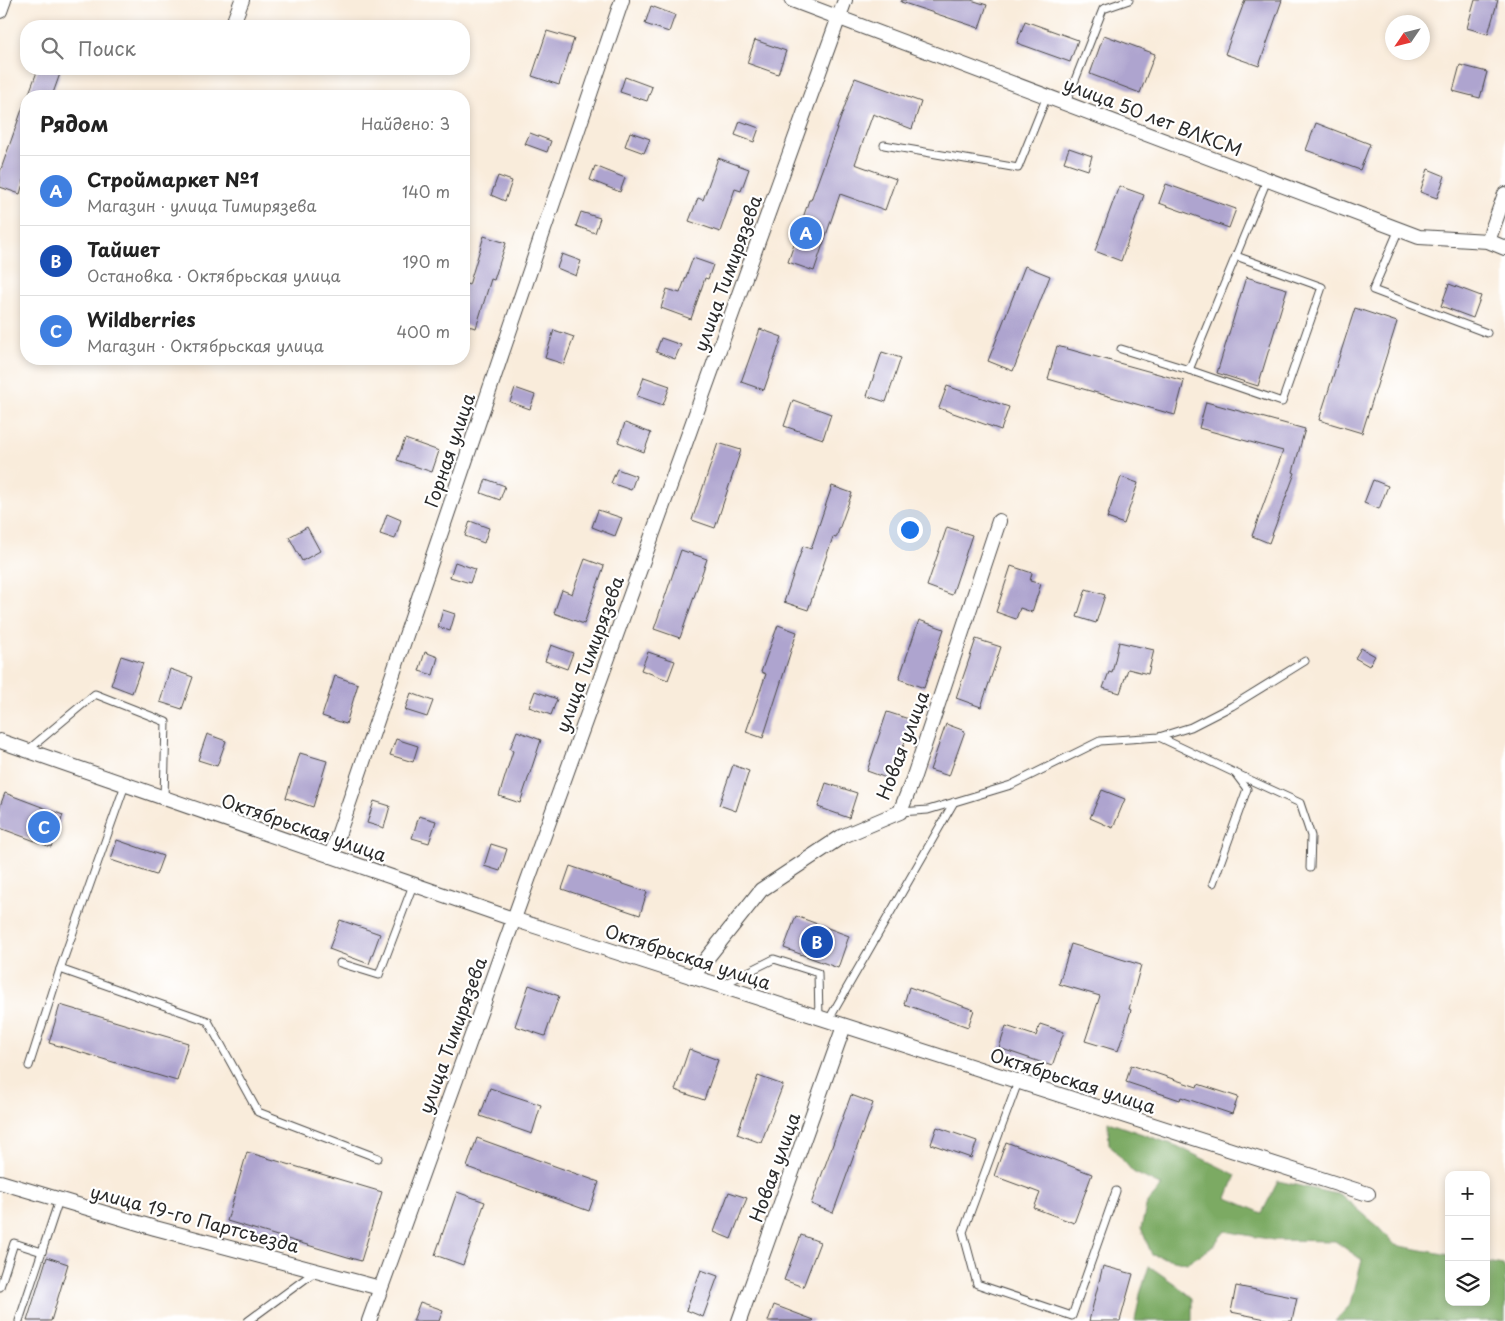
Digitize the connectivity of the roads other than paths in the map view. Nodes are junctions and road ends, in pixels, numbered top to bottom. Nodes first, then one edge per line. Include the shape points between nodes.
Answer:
1 (4, 0) edge
2 (242, 0) edge
3 (622, 0) edge
4 (792, 0) edge
5 (845, 0) edge
6 (1129, 0) edge
7 (0, 11) edge
8 (839, 17) junction
9 (234, 20) edge
10 (1047, 96) junction
11 (1066, 103) junction
12 (884, 145) dead end
13 (1267, 180) junction
14 (1505, 194) edge
15 (1399, 229) junction
16 (1488, 241) junction
17 (1505, 248) edge
18 (1236, 256) junction
19 (1487, 333) dead end
20 (1121, 349) dead end
21 (1189, 370) junction
22 (999, 521) dead end
23 (1305, 662) dead end
24 (1159, 737) junction
25 (0, 741) edge
26 (27, 751) junction
27 (1235, 773) junction
28 (125, 785) junction
29 (164, 798) junction
30 (954, 802) junction
31 (900, 812) junction
32 (331, 856) junction
33 (1310, 868) dead end
34 (1214, 883) dead end
35 (413, 884) junction
36 (514, 919) junction
37 (340, 962) dead end
38 (60, 969) junction
39 (692, 977) junction
40 (721, 986) junction
41 (823, 1019) junction
42 (844, 1026) junction
43 (29, 1066) dead end
44 (1018, 1082) junction
45 (378, 1158) dead end
46 (0, 1182) edge
47 (1116, 1191) dead end
48 (1368, 1194) dead end
49 (59, 1200) junction
50 (42, 1252) junction
51 (316, 1271) junction
52 (0, 1287) edge
53 (380, 1288) junction
54 (19, 1321) edge
55 (248, 1321) edge
56 (369, 1321) edge
57 (739, 1321) edge

1 - 7 street
2 - 9 street
3 - 32 street, Горная улица
4 - 8 street, улица 50 лет ВЛКСМ
5 - 8 street, улица Тимирязева
6 - 11 lane via 1102,10
8 - 10 street, улица 50 лет ВЛКСМ
8 - 36 street, улица Тимирязева
10 - 11 street, улица 50 лет ВЛКСМ
10 - 12 lane via 1018,168
11 - 13 street, улица 50 лет ВЛКСМ
13 - 15 street, улица 50 лет ВЛКСМ
13 - 18 lane
14 - 16 street
15 - 16 street, улица 50 лет ВЛКСМ via 1419,237
15 - 19 lane via 1373,290
16 - 17 street, улица 50 лет ВЛКСМ
18 - 21 lane
18 - 21 lane via 1322,287 1282,402
20 - 21 lane
22 - 31 street, Новая улица
23 - 24 lane via 1232,706 1192,726
24 - 27 lane
24 - 30 lane via 1100,741 1011,784
25 - 26 street, Октябрьская улица
26 - 28 street, Октябрьская улица
26 - 29 lane via 96,694 166,722
27 - 33 lane via 1300,803 1311,836
27 - 34 lane via 1247,789
28 - 29 street, Октябрьская улица
28 - 38 lane
29 - 32 street, Октябрьская улица
30 - 31 lane via 928,810
30 - 41 lane
31 - 39 street, Новая улица via 841,837 761,890
32 - 35 street, Октябрьская улица
35 - 36 street, Октябрьская улица
35 - 37 lane via 378,976
36 - 39 street, Октябрьская улица
36 - 53 street, улица Тимирязева
38 - 43 lane
38 - 45 lane via 208,1021 258,1112
39 - 40 street, Октябрьская улица
40 - 41 street, Октябрьская улица
40 - 41 lane via 774,959 818,973
41 - 42 street, Октябрьская улица
42 - 44 street, Октябрьская улица
42 - 57 street, Новая улица
44 - 47 lane via 963,1232 977,1284 1072,1316
44 - 48 street, Октябрьская улица
46 - 49 street, улица 19-го Партсъезда
49 - 50 lane
49 - 51 street, улица 19-го Партсъезда
50 - 52 lane via 14,1243
50 - 54 lane
51 - 53 street, улица 19-го Партсъезда
51 - 55 lane
53 - 56 street, улица Тимирязева

